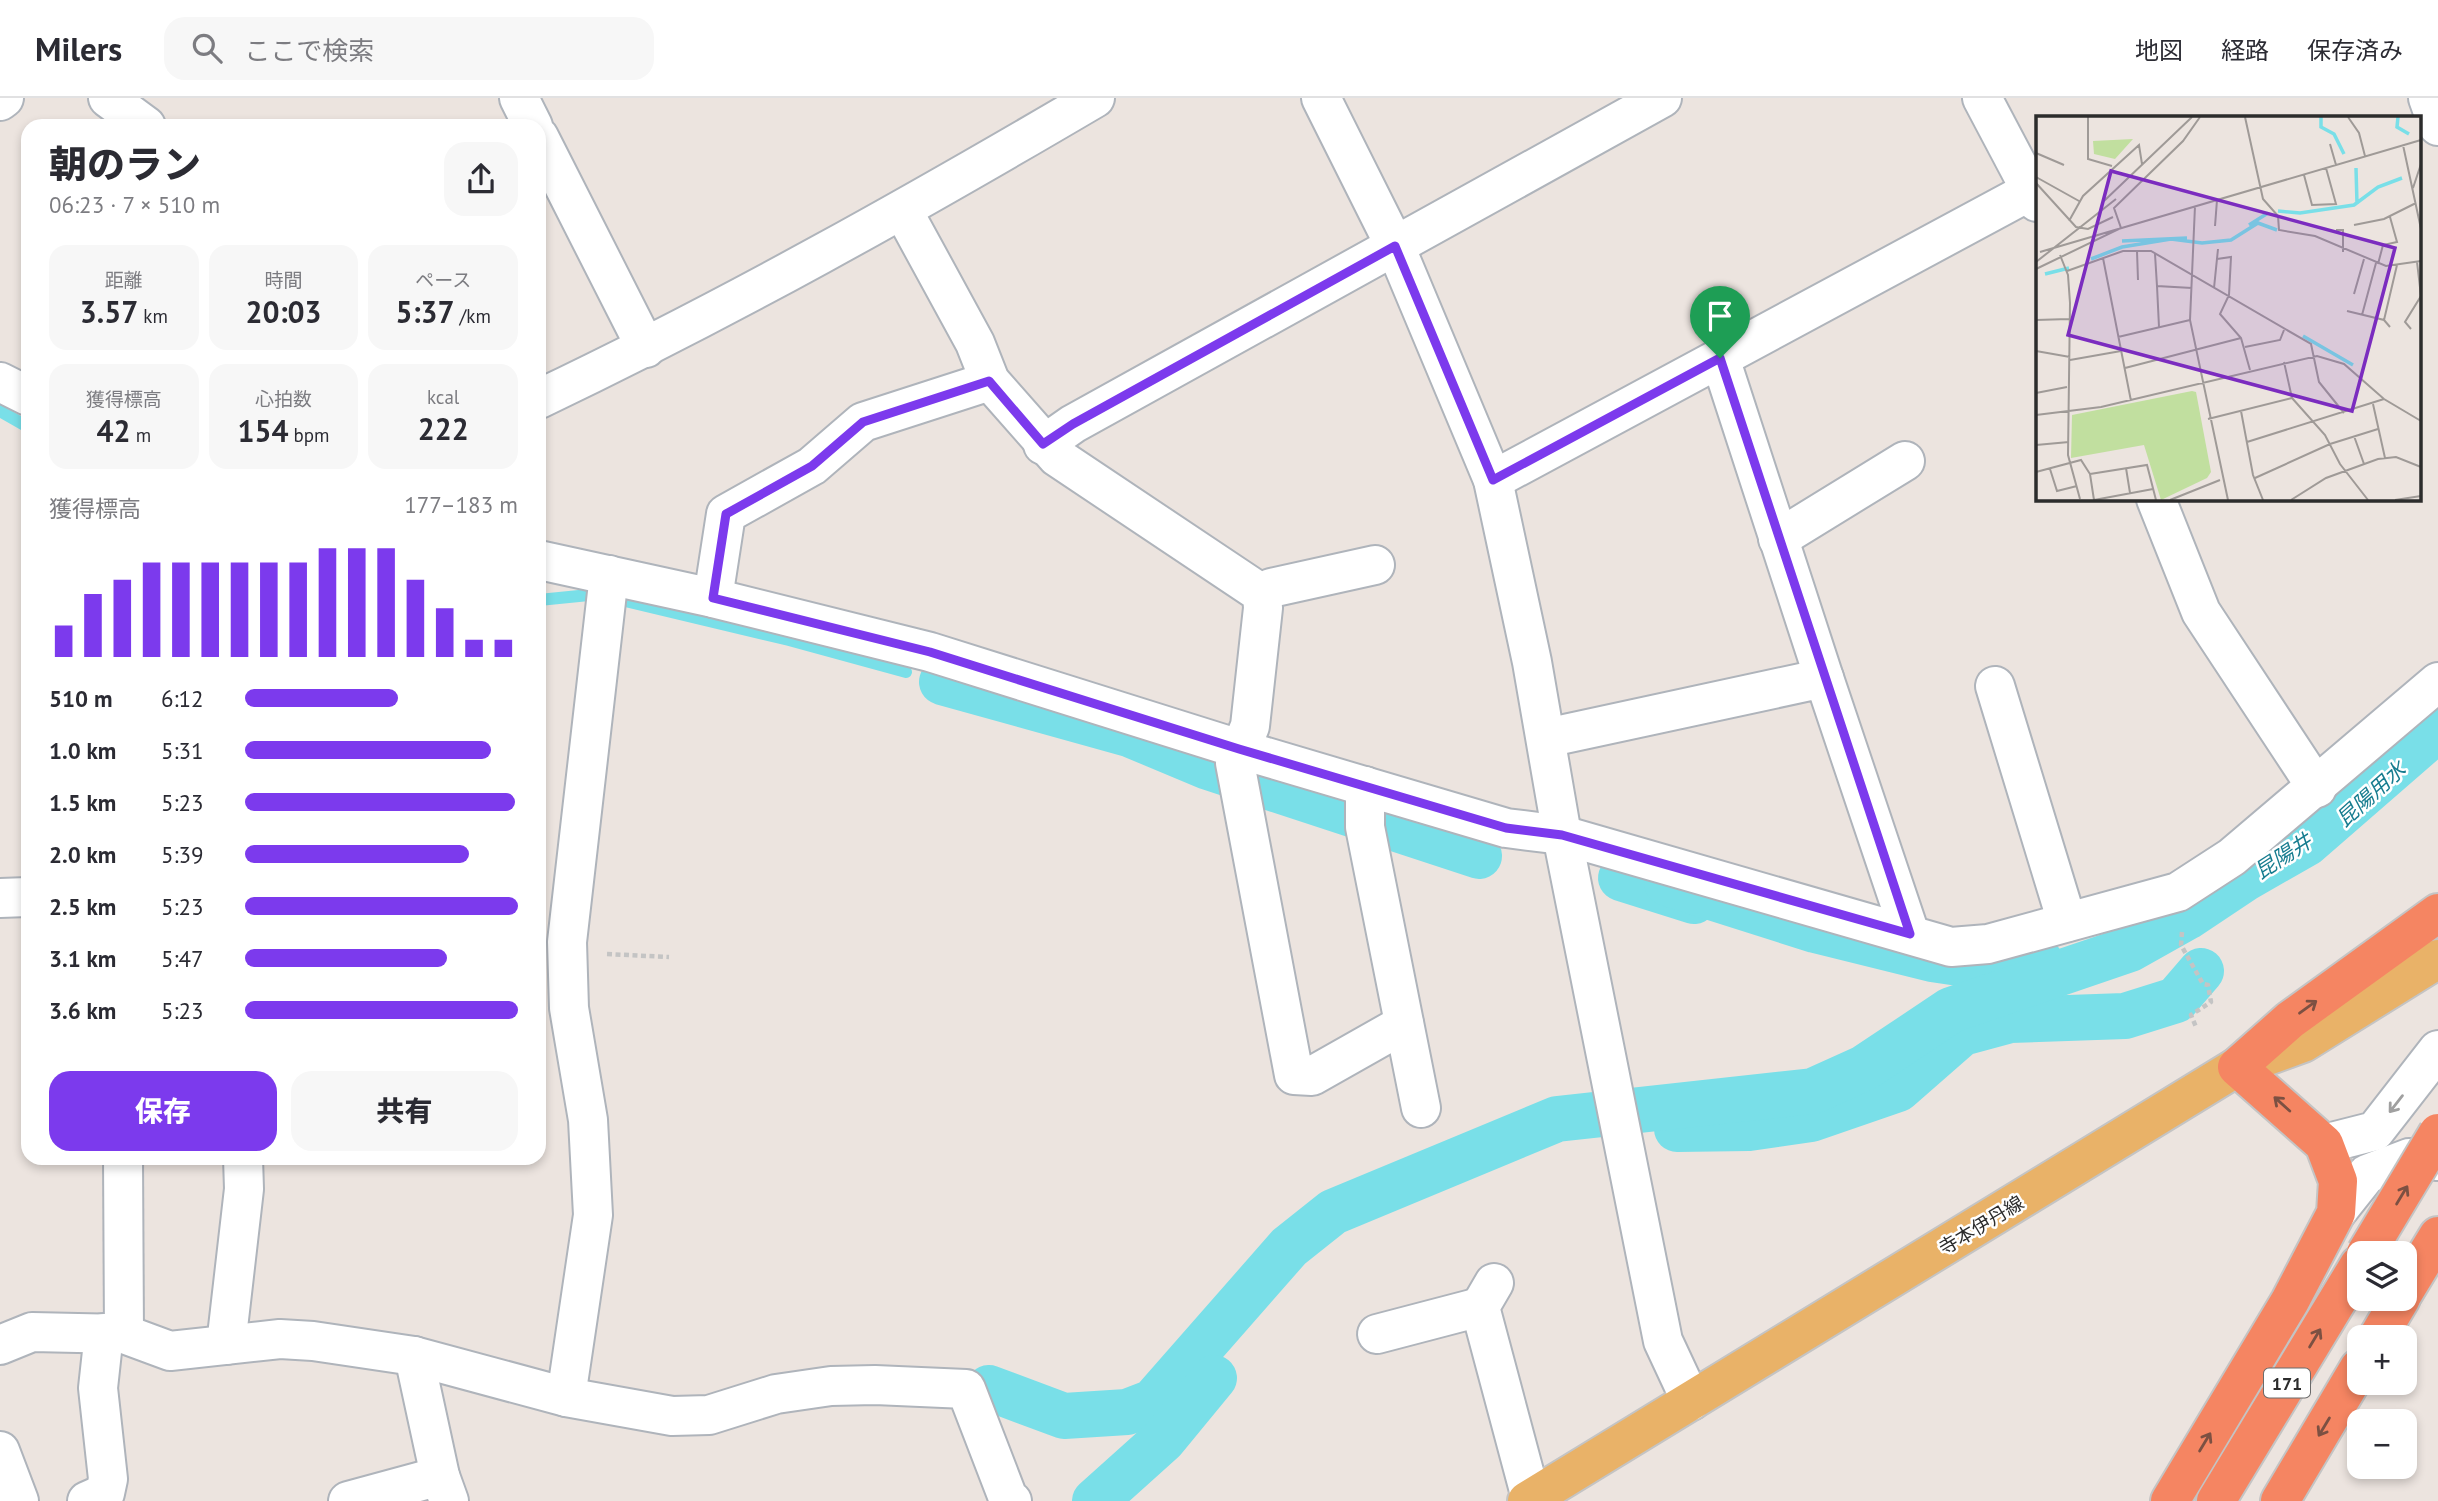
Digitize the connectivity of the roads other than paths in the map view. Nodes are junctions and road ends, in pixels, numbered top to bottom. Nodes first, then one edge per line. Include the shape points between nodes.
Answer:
1 (108, 98) edge
2 (519, 98) edge
3 (1095, 98) edge
4 (1321, 98) edge
5 (1662, 98) edge
6 (1982, 98) edge
7 (2428, 98) edge
8 (136, 119) edge
9 (530, 119) edge
10 (2438, 126) edge
11 (546, 151) edge
12 (2035, 196) edge
13 (903, 211) junction
14 (1395, 246) junction
15 (646, 348) junction
16 (1720, 358) junction
17 (989, 381) junction
18 (0, 382) edge
19 (21, 392) edge
20 (546, 396) edge
21 (1043, 444) junction
22 (1905, 461) dead end
23 (1493, 480) junction
24 (2156, 500) edge
25 (1778, 539) junction
26 (546, 562) edge
27 (1375, 565) dead end
28 (609, 575) junction
29 (1262, 594) junction
30 (713, 598) junction
31 (1824, 678) junction
32 (2438, 682) edge
33 (1995, 686) dead end
34 (1546, 738) junction
35 (1237, 765) junction
36 (2317, 788) junction
37 (1366, 806) junction
38 (1562, 835) junction
39 (21, 897) edge
40 (0, 898) edge
41 (2438, 913) edge
42 (2067, 922) junction
43 (1910, 934) junction
44 (2438, 959) edge
45 (1404, 1024) junction
46 (2438, 1050) edge
47 (2237, 1067) junction
48 (1422, 1108) dead end
49 (2438, 1133) edge
50 (2324, 1144) junction
51 (2438, 1161) edge
52 (123, 1165) edge
53 (243, 1165) edge
54 (2336, 1213) junction
55 (2438, 1236) edge
56 (2373, 1241) edge
57 (2417, 1271) edge
58 (2347, 1285) edge
59 (114, 1333) junction
60 (1377, 1335) dead end
61 (0, 1345) edge
62 (226, 1345) junction
63 (414, 1356) junction
64 (2347, 1388) edge
65 (566, 1397) junction
66 (1691, 1401) junction
67 (0, 1451) edge
68 (444, 1488) edge
69 (1529, 1500) edge
70 (19, 1501) edge
71 (87, 1501) edge
72 (348, 1501) edge
73 (1012, 1501) edge
74 (2170, 1501) edge
75 (2216, 1501) edge
76 (2280, 1501) edge

1 - 8 street
2 - 9 street
3 - 13 street
4 - 14 street
5 - 14 street
6 - 12 street
7 - 10 street
11 - 15 street
12 - 16 street
13 - 15 street
13 - 17 street via 975,343
14 - 21 street
14 - 23 street
15 - 20 street
16 - 23 street
16 - 25 street
17 - 21 street
17 - 30 street via 863,422 812,466 726,514
18 - 19 street
21 - 29 street
22 - 25 street
23 - 34 street
24 - 36 street via 2201,611
25 - 31 street
26 - 28 street
27 - 29 street via 1271,588
28 - 30 street
28 - 65 street via 568,952 569,1008 587,1120 593,1214
29 - 35 street via 1250,726
30 - 35 street via 930,652
31 - 34 street
31 - 43 street
32 - 36 street
33 - 42 street
34 - 38 street
35 - 37 street
35 - 45 street via 1294,1075 1312,1076
36 - 42 street via 2232,857 2178,892
37 - 38 street
37 - 45 street
38 - 43 street
38 - 66 street via 1663,1340
39 - 40 street
47 -> 41 highway via 2290,1020
42 - 43 street via 1969,948
44 - 47 main road, 寺本伊丹線 via 2303,1043
45 - 48 street
46 -> 50 street via 2375,1131
50 -> 47 highway
47 - 66 main road, 寺本伊丹線
56 -> 49 highway, bridge
50 - 54 highway via 2338,1181
51 - 54 street via 2409,1158 2367,1174
52 - 59 street
53 - 62 street
74 -> 54 highway via 2290,1301
55 - 57 highway
75 -> 58 highway, 171
59 - 61 street via 32,1332
59 - 62 street via 170,1351
59 - 71 street via 98,1388 108,1479 105,1493
60 - 69 street via 1487,1295
62 - 63 street via 280,1339
63 - 65 street
63 - 68 street
64 -> 76 highway, 171
65 - 73 street via 690,1417 796,1390 875,1385 966,1389
66 - 69 main road, 寺本伊丹線
67 - 70 street
68 - 72 street

